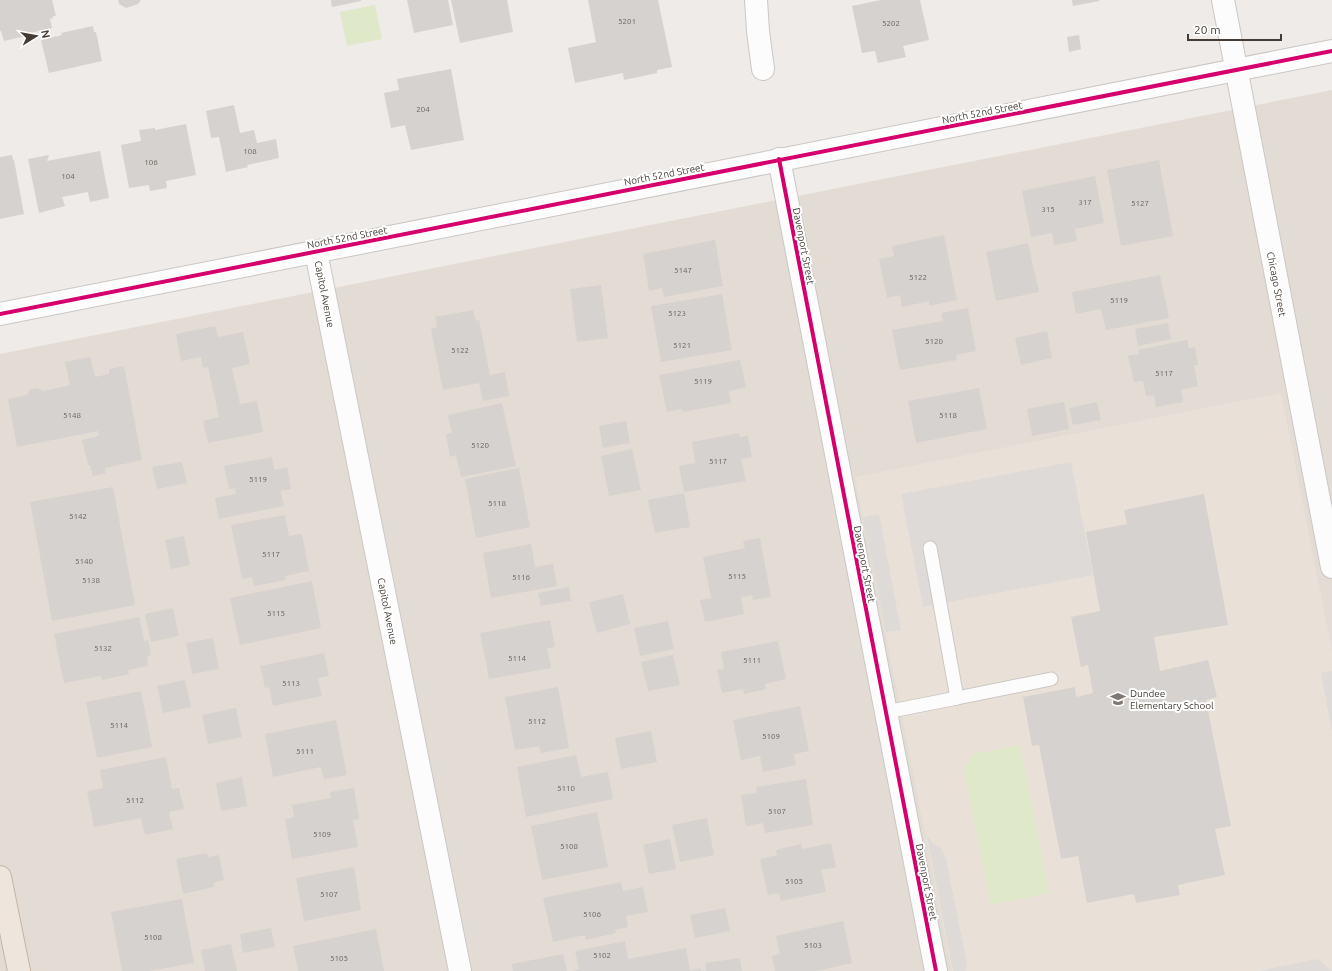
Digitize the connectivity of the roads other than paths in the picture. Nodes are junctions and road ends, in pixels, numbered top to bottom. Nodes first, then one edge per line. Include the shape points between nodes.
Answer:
1 (756, 0) edge
2 (1223, 0) edge
3 (1332, 51) edge
4 (763, 69) dead end
5 (1236, 70) junction
6 (779, 159) junction
7 (316, 252) junction
8 (0, 314) edge
9 (930, 548) dead end
10 (1332, 567) edge
11 (1051, 679) dead end
12 (957, 698) junction
13 (886, 712) junction
14 (0, 877) edge
15 (19, 971) edge
16 (460, 971) edge
17 (936, 971) edge

1 - 4 street
2 - 5 street, Chicago Street
3 - 5 street, North 52nd Street
5 - 6 street, North 52nd Street
5 - 10 street, Chicago Street
6 - 7 street, North 52nd Street
6 - 13 street, Davenport Street
7 - 8 street, North 52nd Street
7 - 16 street, Capitol Avenue
9 - 12 lane
11 - 12 lane
12 - 13 lane
13 - 17 street, Davenport Street
14 - 15 highway

